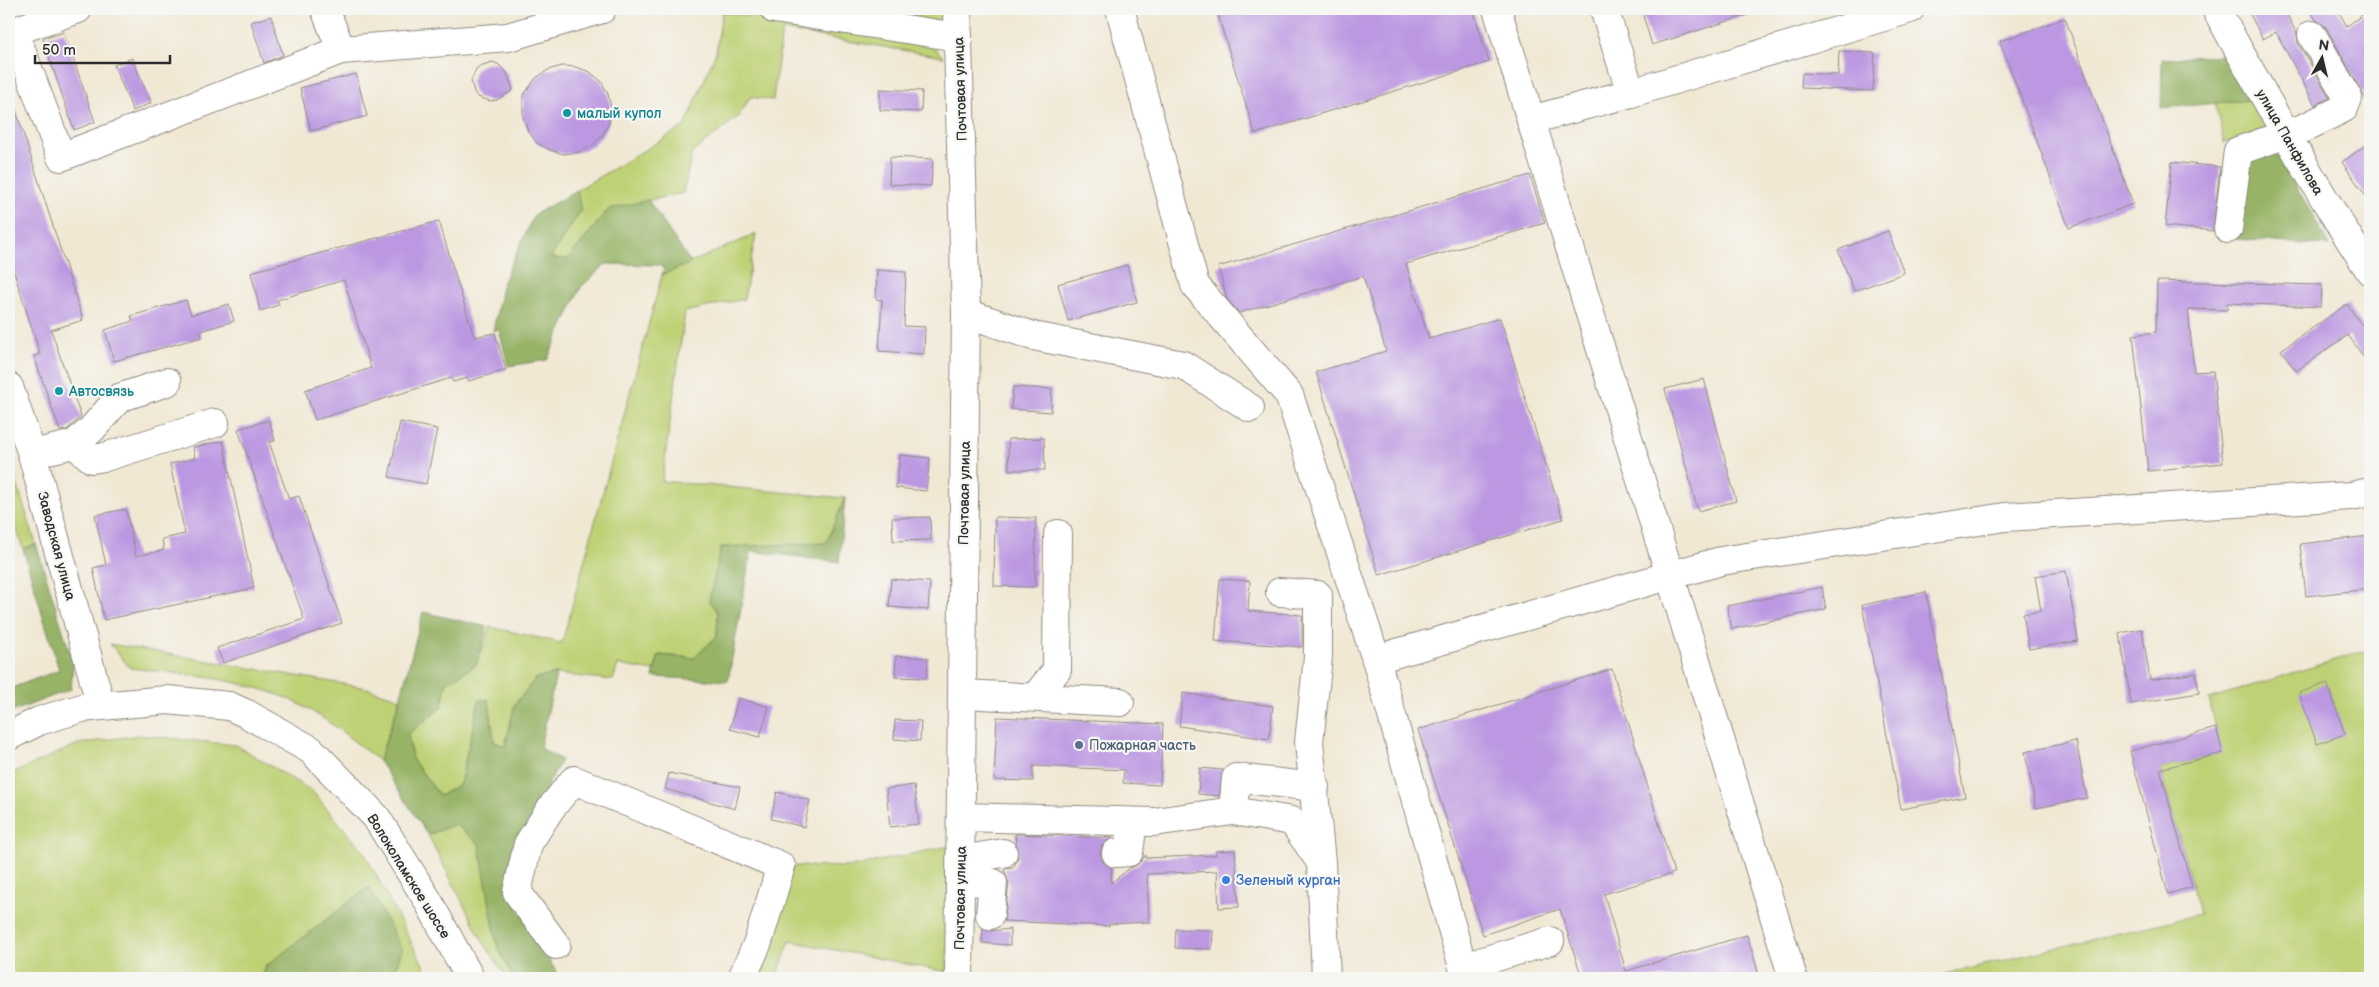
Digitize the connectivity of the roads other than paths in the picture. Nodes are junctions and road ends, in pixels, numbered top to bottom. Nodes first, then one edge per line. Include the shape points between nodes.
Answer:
1 (78, 9) edge
2 (325, 9) edge
3 (602, 9) edge
4 (774, 9) edge
5 (958, 9) edge
6 (1120, 9) edge
7 (1497, 9) edge
8 (1604, 9) edge
9 (1910, 9) edge
10 (2216, 9) edge
11 (843, 14) edge
12 (12, 32) edge
13 (2312, 35) dead end
14 (958, 38) junction
15 (341, 50) junction
16 (1631, 93) junction
17 (1531, 120) junction
18 (2284, 134) junction
19 (2228, 229) dead end
20 (2370, 271) edge
21 (966, 313) junction
22 (167, 382) dead end
23 (9, 387) edge
24 (1250, 408) dead end
25 (215, 423) dead end
26 (74, 444) junction
27 (32, 454) junction
28 (2370, 492) edge
29 (1058, 534) dead end
30 (1669, 575) junction
31 (1280, 592) dead end
32 (1376, 659) junction
33 (962, 694) junction
34 (1035, 697) junction
35 (1120, 702) dead end
36 (101, 706) junction
37 (9, 736) edge
38 (1314, 787) junction
39 (1233, 811) junction
40 (962, 817) junction
41 (1133, 822) junction
42 (1003, 853) dead end
43 (1116, 853) dead end
44 (1320, 862) junction
45 (961, 870) junction
46 (990, 915) dead end
47 (1550, 941) dead end
48 (556, 945) dead end
49 (470, 978) edge
50 (742, 978) edge
51 (959, 978) edge
52 (1326, 978) edge
53 (1793, 978) edge

1 - 12 street
2 - 15 street
3 - 15 street via 508,37
4 - 11 street
5 - 14 street, Почтовая улица
6 - 32 street via 1195,285 1289,395
7 - 17 street
8 - 16 street
9 - 16 street
10 - 18 street, улица Панфилова
11 - 14 street
12 - 15 street via 62,157
13 - 18 street via 2348,98 2344,108
14 - 21 street, Почтовая улица
16 - 17 street
17 - 30 street
18 - 19 street via 2238,151
18 - 20 street, улица Панфилова
21 - 24 street via 1033,336 1183,365
21 - 33 street, Почтовая улица
22 - 26 street via 119,398
23 - 27 street, Заводская улица
25 - 26 street via 92,459
26 - 27 street
27 - 36 street, Заводская улица
28 - 30 street via 2351,496 2005,517 1720,561
29 - 34 street via 1057,670
30 - 32 street
30 - 53 street
31 - 38 street via 1318,595 1318,657 1309,742
32 - 47 street via 1463,968
33 - 34 street
33 - 40 street, Почтовая улица
34 - 35 street
36 - 37 street, Волоколамское шоссе via 82,708 39,721
36 - 49 street, Волоколамское шоссе via 167,700 229,706 311,750 376,817 427,899
38 - 39 street via 1236,778
38 - 44 street
39 - 41 street
39 - 44 street via 1292,822
40 - 41 street
40 - 45 street, Почтовая улица
41 - 43 street via 1129,852
42 - 45 street
44 - 52 street
45 - 46 street via 993,883
45 - 51 street, Почтовая улица
48 - 50 street via 518,892 528,844 574,780 781,866 758,942

